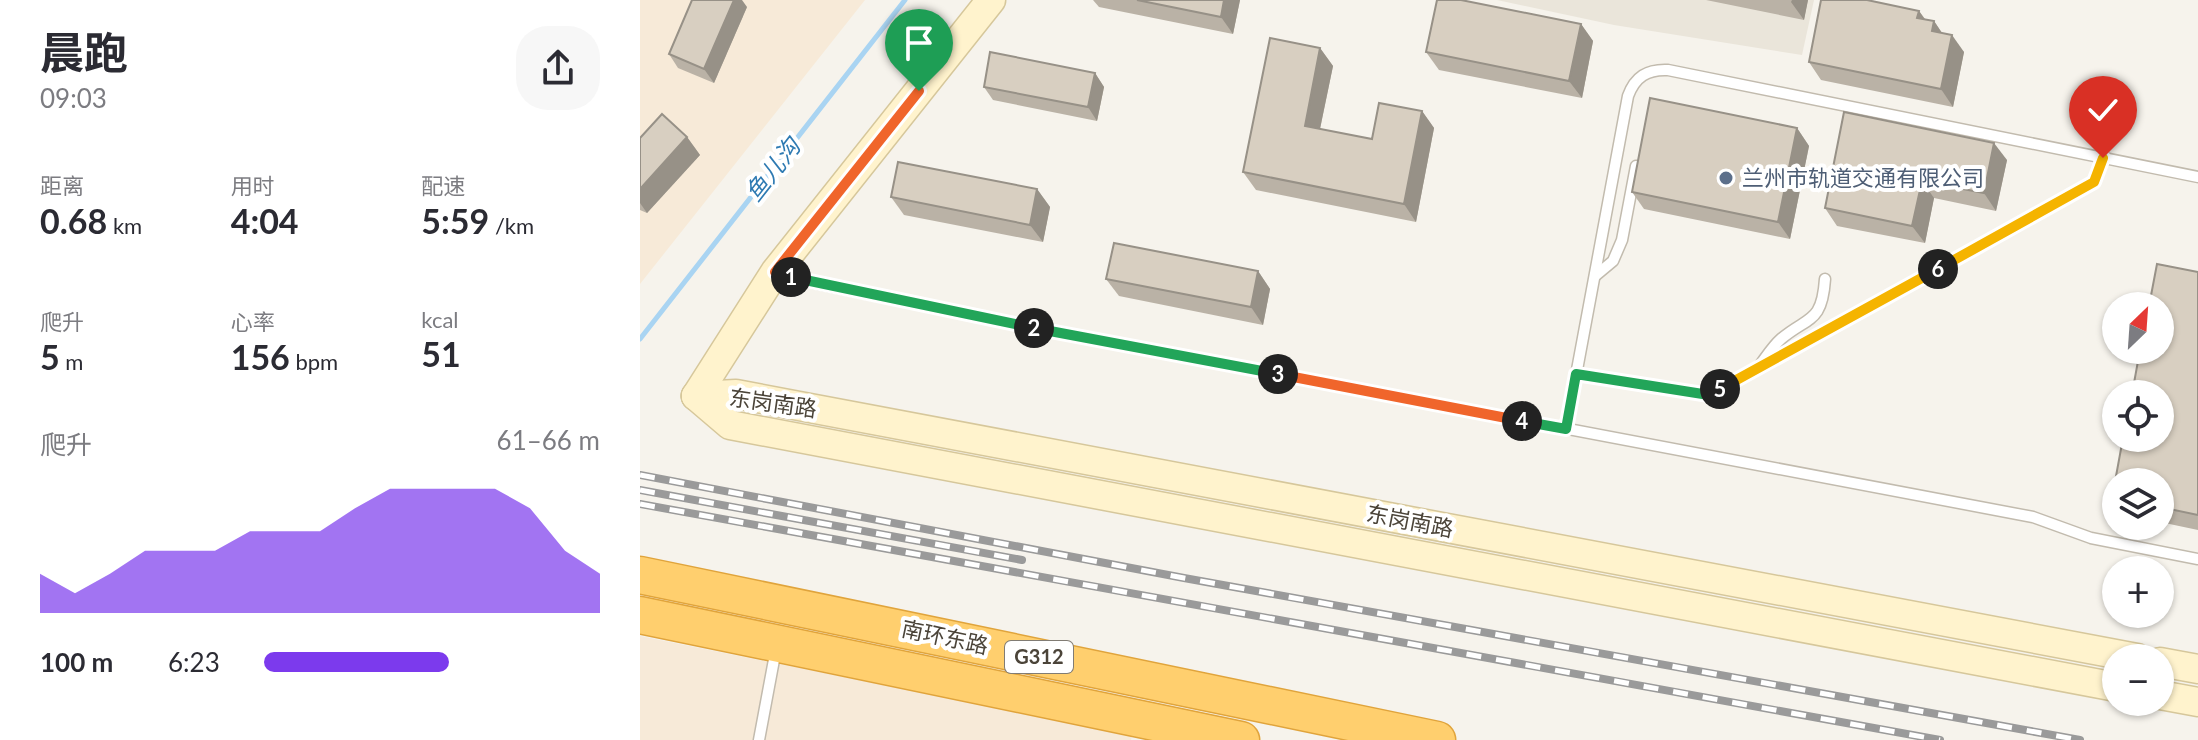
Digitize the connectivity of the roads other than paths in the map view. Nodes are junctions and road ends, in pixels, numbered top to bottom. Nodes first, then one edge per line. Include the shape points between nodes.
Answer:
1 (991, 0) edge
2 (2103, 158) junction
3 (1636, 166) edge
4 (2198, 177) edge
5 (775, 272) junction
6 (1595, 276) junction
7 (1825, 279) dead end
8 (1756, 370) junction
9 (1576, 374) junction
10 (696, 396) junction
11 (1566, 429) junction
12 (2198, 559) edge
13 (640, 575) edge
14 (640, 615) edge
15 (778, 643) junction
16 (2102, 651) edge
17 (2174, 665) edge
18 (2198, 669) edge
19 (2102, 684) edge
20 (2174, 698) edge
21 (2198, 702) edge
22 (759, 740) edge
23 (1241, 740) edge
24 (1437, 740) edge

1 - 5 street
2 - 4 lane
2 - 6 lane via 1657,69 1638,78 1628,96
2 - 8 lane via 2094,182
3 - 6 lane via 1622,240 1613,261
5 - 10 street
5 - 11 lane via 1019,325
6 - 9 lane
7 - 8 lane via 1819,309 1810,321 1781,339
8 - 9 lane via 1709,395
9 - 11 lane
10 - 16 street, 东岗南路 via 736,394
10 - 19 street, 东岗南路 via 730,425
11 - 12 lane via 2033,517 2091,538
13 - 24 highway, 南环东路 / G312
14 - 15 highway, 南环东路 / G312
15 - 22 lane
15 - 23 highway, 南环东路 / G312 via 1141,725
17 - 18 street
20 - 21 street

